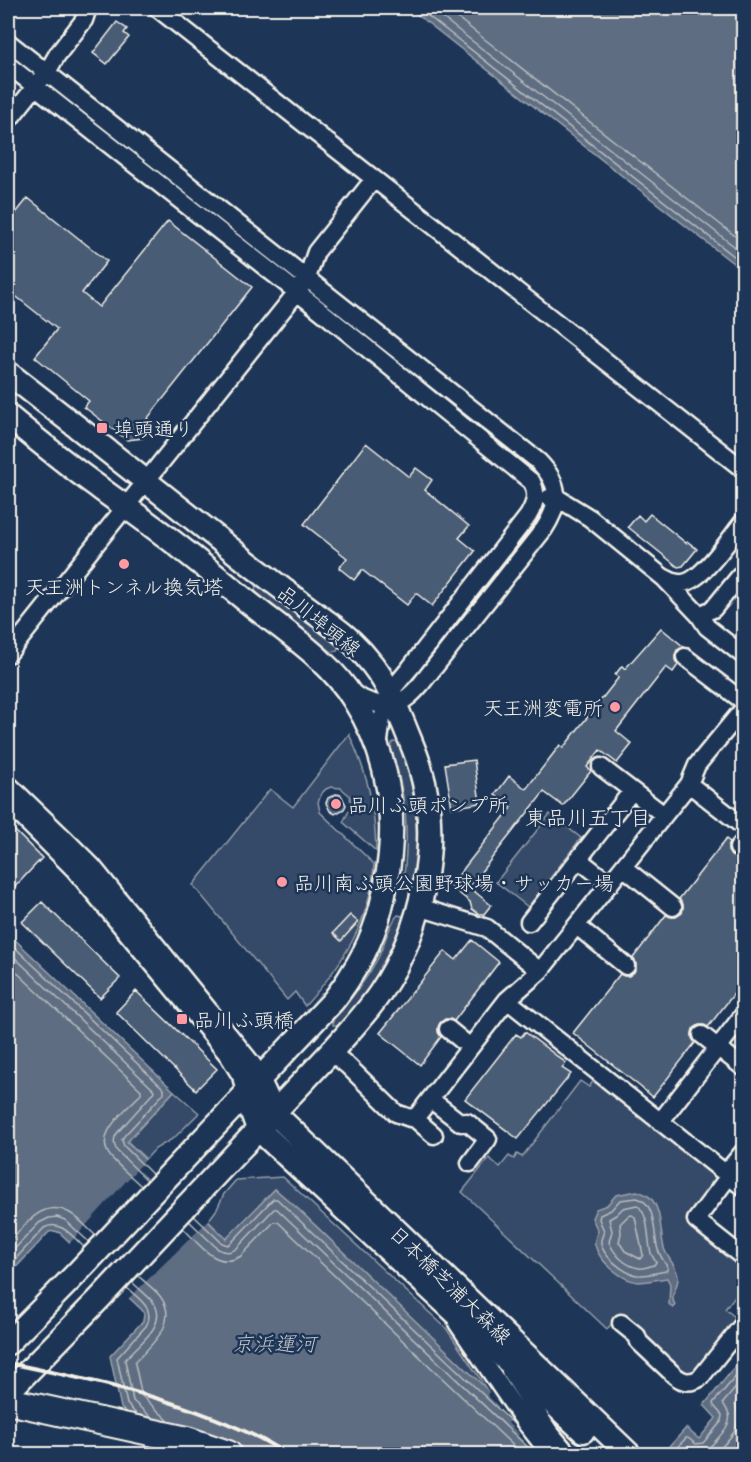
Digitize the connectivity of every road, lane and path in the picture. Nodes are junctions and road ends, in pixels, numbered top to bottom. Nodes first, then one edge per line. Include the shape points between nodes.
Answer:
1 (88, 8) edge
2 (157, 8) edge
3 (8, 42) edge
4 (8, 65) edge
5 (47, 72) junction
6 (35, 87) junction
7 (8, 121) edge
8 (374, 179) junction
9 (307, 278) junction
10 (297, 292) junction
11 (10, 379) edge
12 (8, 416) edge
13 (744, 470) edge
14 (146, 481) junction
15 (556, 497) junction
16 (536, 498) junction
17 (125, 507) junction
18 (744, 521) edge
19 (258, 571) junction
20 (744, 571) edge
21 (664, 578) junction
22 (239, 595) junction
23 (699, 615) junction
24 (8, 654) edge
25 (744, 656) edge
26 (685, 657) dead end
27 (342, 683) junction
28 (390, 700) junction
29 (744, 702) edge
30 (744, 708) edge
31 (378, 749) junction
32 (601, 767) dead end
33 (8, 784) edge
34 (689, 784) junction
35 (632, 791) junction
36 (8, 803) edge
37 (664, 815) junction
38 (744, 827) edge
39 (578, 859) junction
40 (623, 867) junction
41 (610, 884) junction
42 (383, 899) junction
43 (419, 907) junction
44 (673, 907) dead end
45 (529, 922) dead end
46 (577, 926) junction
47 (626, 966) dead end
48 (540, 972) junction
49 (507, 1000) junction
50 (744, 1014) edge
51 (447, 1029) dead end
52 (702, 1035) dead end
53 (470, 1047) junction
54 (717, 1047) junction
55 (331, 1052) junction
56 (744, 1068) edge
57 (252, 1086) junction
58 (430, 1099) junction
59 (413, 1117) junction
60 (266, 1121) junction
61 (660, 1122) junction
62 (434, 1135) dead end
63 (744, 1150) edge
64 (470, 1163) dead end
65 (727, 1175) junction
66 (744, 1188) edge
67 (744, 1258) edge
68 (621, 1323) dead end
69 (744, 1323) edge
70 (9, 1338) edge
71 (494, 1362) junction
72 (8, 1392) edge
73 (8, 1401) edge
74 (8, 1414) edge
75 (183, 1455) edge
76 (228, 1455) edge
77 (550, 1455) edge
78 (568, 1455) edge
79 (608, 1455) edge
80 (629, 1455) edge

1 - 5 street via 84,20
2 - 8 street
3 - 5 street
4 - 6 street
5 - 6 street
5 - 9 street
6 - 7 street
6 - 10 street
8 - 9 street via 316,252
8 - 13 street
9 - 10 street
9 - 15 street via 538,461 552,479
10 - 14 street
10 - 16 street via 532,482
11 - 14 main road, 品川埠頭線
12 - 17 main road, 品川埠頭線
14 - 17 street
14 - 19 main road, 品川埠頭線
15 - 16 street
15 - 21 street via 590,518
15 - 28 street via 552,517 541,533 421,684 411,695
16 - 28 street via 525,520 410,668
17 - 22 main road, 品川埠頭線
17 - 24 street
18 - 21 street via 704,572 680,584
19 - 22 main road
19 - 28 main road, 品川埠頭線 via 351,641 378,672
20 - 23 street via 713,609
21 - 23 street
22 - 27 main road, 品川埠頭線 via 328,666
23 - 25 street via 707,627
26 - 29 street
27 - 28 street via 366,700
27 - 31 main road, 品川埠頭線 via 362,713
28 - 31 street via 382,720
28 - 43 main road, 品川埠頭線 via 420,767 425,794 429,847
30 - 34 street via 697,765
31 - 42 main road, 品川埠頭線 via 387,780 392,825
32 - 35 street
33 - 57 street via 93,867 246,1056 253,1065
34 - 37 street
34 - 38 street
35 - 37 street
35 - 39 street
36 - 57 street via 74,868
37 - 40 street
39 - 41 street
39 - 45 street
40 - 41 street
40 - 44 street
41 - 46 street
42 - 43 main road
42 - 57 main road, 品川埠頭線 via 376,925 352,975 333,1001
43 - 48 street via 487,928
43 - 55 main road, 品川埠頭線 via 408,941 380,993
46 - 47 street
46 - 48 street
48 - 49 street
49 - 53 street
49 - 61 street
50 - 54 street
51 - 53 street
52 - 54 street
53 - 58 street
54 - 56 street
54 - 61 street
55 - 59 street via 396,1113
55 - 60 main road, 品川埠頭線
57 - 60 main road, 日本橋芝浦大森線
57 - 70 main road via 75,1275
58 - 59 street
58 - 64 street via 488,1139
59 - 62 street
60 - 71 main road, 日本橋芝浦大森線 via 439,1297
60 - 72 main road
60 - 80 main road, 日本橋芝浦大森線
61 - 65 street
63 - 65 street
65 - 66 street
65 - 67 street via 696,1220
68 - 69 street via 686,1382 700,1378
71 - 77 street via 524,1421
71 - 78 street
71 - 79 main road, 日本橋芝浦大森線
73 - 76 highway via 187,1440
74 - 75 highway

